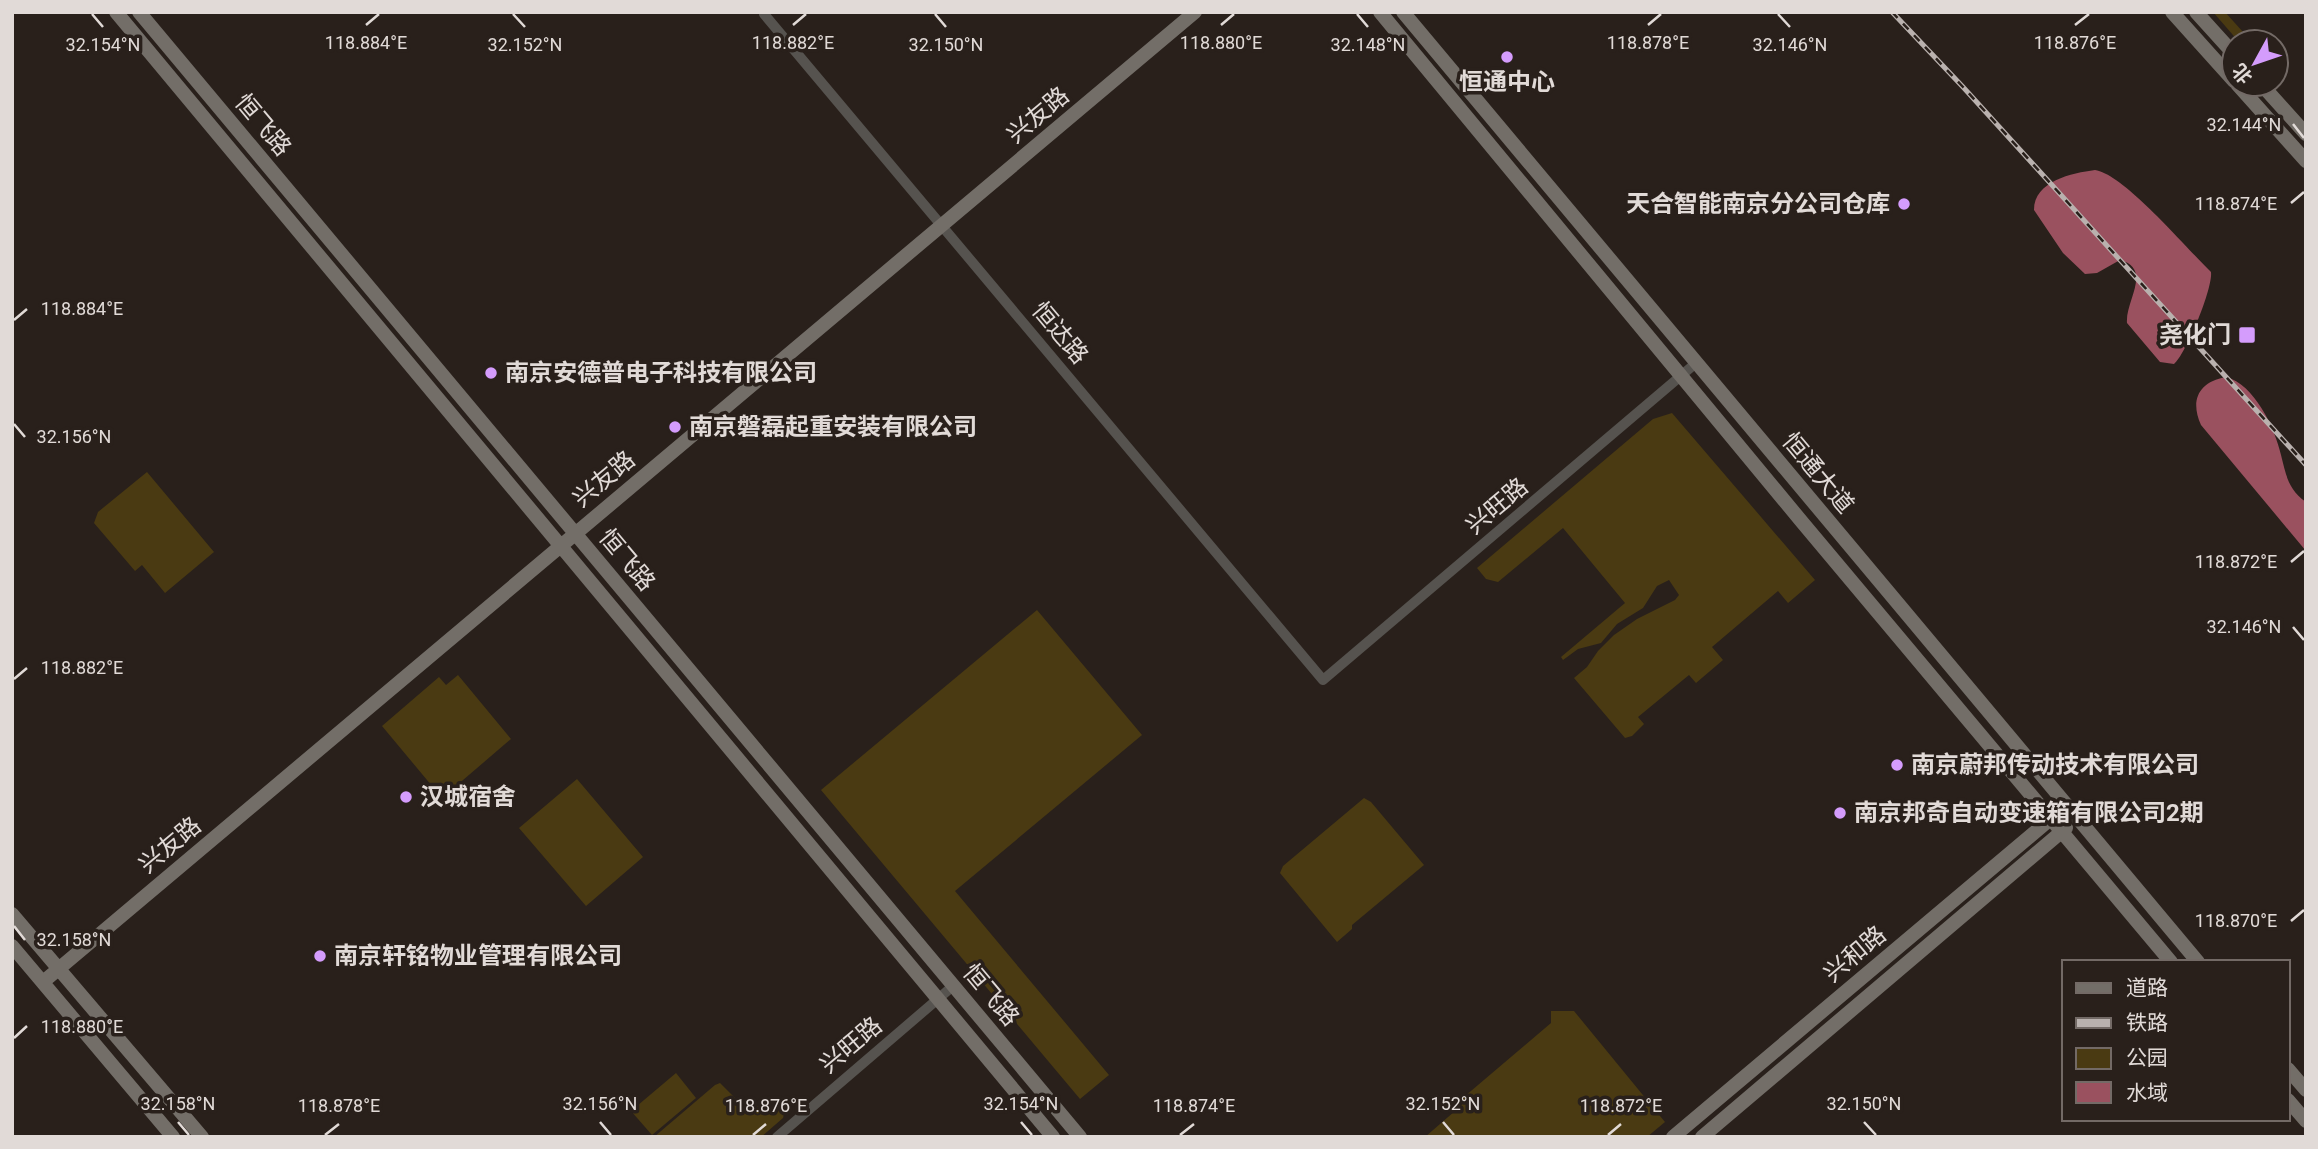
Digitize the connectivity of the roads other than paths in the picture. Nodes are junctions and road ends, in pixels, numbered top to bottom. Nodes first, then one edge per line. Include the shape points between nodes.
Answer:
1 (117, 12) edge
2 (139, 12) edge
3 (1195, 12) edge
4 (1380, 12) edge
5 (1403, 12) edge
6 (2172, 12) edge
7 (2196, 12) edge
8 (764, 14) dead end
9 (2220, 39) edge
10 (2220, 66) edge
11 (2249, 98) edge
12 (2273, 98) edge
13 (2306, 134) edge
14 (2306, 161) edge
15 (942, 227) junction
16 (1696, 363) junction
17 (1682, 375) junction
18 (575, 533) junction
19 (560, 544) junction
20 (1323, 680) joint
21 (2067, 805) junction
22 (2078, 818) junction
23 (2051, 819) junction
24 (2062, 832) junction
25 (12, 914) edge
26 (12, 946) edge
27 (2169, 960) edge
28 (2196, 960) edge
29 (59, 969) junction
30 (43, 982) junction
31 (953, 986) junction
32 (938, 999) junction
33 (2290, 1071) edge
34 (2306, 1090) edge
35 (2290, 1102) edge
36 (1694, 1119) junction
37 (2306, 1121) edge
38 (1705, 1136) edge
39 (173, 1137) edge
40 (202, 1137) edge
41 (777, 1137) edge
42 (1053, 1137) edge
43 (1080, 1137) edge
44 (1673, 1137) edge

1 - 19 main road, 恒飞路
2 - 18 main road, 恒飞路
3 - 15 main road, 兴友路
4 - 17 main road, 恒通大道
5 - 16 main road, 恒通大道
6 - 10 main road
7 - 9 main road
8 - 15 street, 恒达路
11 - 14 main road
12 - 13 main road
15 - 18 main road, 兴友路
15 - 20 street, 恒达路
16 - 17 street, 兴旺路
16 - 21 main road, 恒通大道
17 - 20 street, 兴旺路
17 - 23 main road, 恒通大道
18 - 19 main road, 兴友路
18 - 31 main road, 恒飞路
19 - 29 main road, 兴友路
19 - 32 main road, 恒飞路
21 - 22 main road, 恒通大道
21 - 23 main road, 兴和路
22 - 24 main road, 兴和路
22 - 28 main road, 恒通大道
23 - 24 main road, 恒通大道
23 - 36 main road, 兴和路
24 - 27 main road, 恒通大道
24 - 38 main road, 兴和路
25 - 29 main road
26 - 30 main road
29 - 30 main road, 兴友路
29 - 40 main road
30 - 39 main road
31 - 32 street, 兴旺路
31 - 43 main road, 恒飞路
32 - 41 street, 兴旺路
32 - 42 main road, 恒飞路
33 - 34 main road
35 - 37 main road
36 - 38 main road
36 - 44 main road, 兴和路

